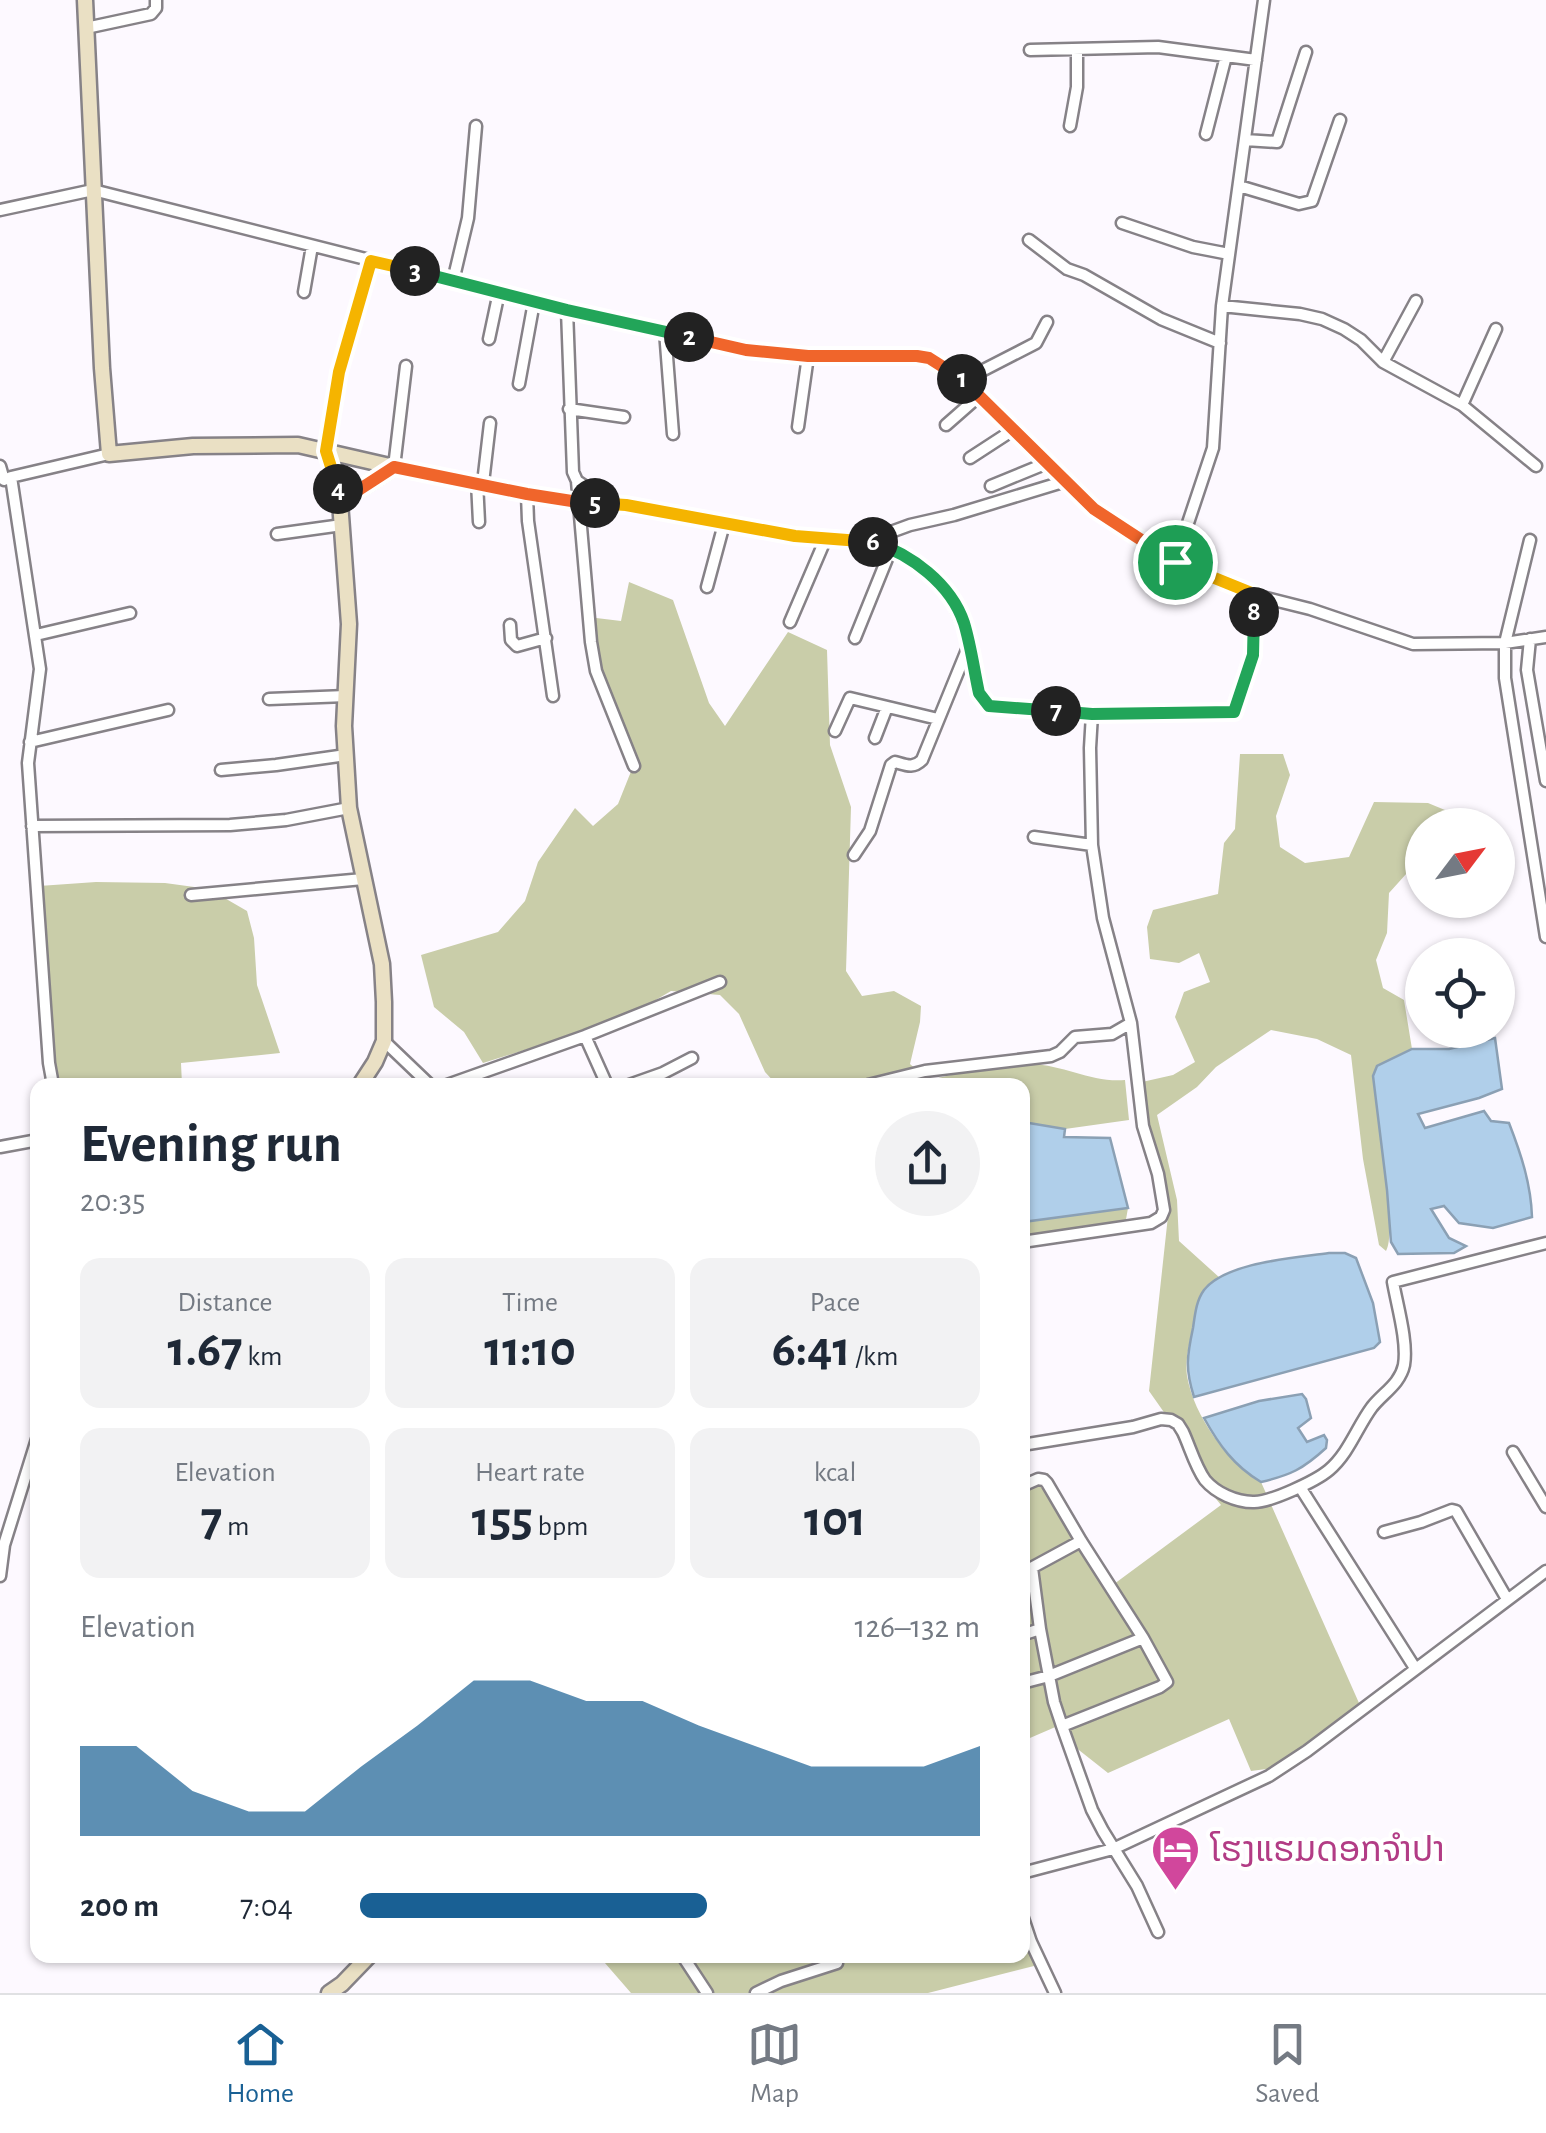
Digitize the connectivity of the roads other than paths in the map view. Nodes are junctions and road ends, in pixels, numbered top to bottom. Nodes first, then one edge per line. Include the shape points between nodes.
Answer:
1 (85, 0) edge
2 (156, 0) edge
3 (1264, 0) edge
4 (86, 28) junction
5 (1077, 49) junction
6 (1030, 50) dead end
7 (1306, 52) dead end
8 (1226, 56) junction
9 (1256, 60) junction
10 (1340, 120) dead end
11 (476, 126) dead end
12 (1070, 126) dead end
13 (1206, 134) dead end
14 (1244, 140) junction
15 (1239, 186) junction
16 (93, 190) junction
17 (0, 210) edge
18 (1122, 223) dead end
19 (1029, 240) dead end
20 (312, 246) junction
21 (1229, 254) junction
22 (371, 261) junction
23 (453, 280) junction
24 (304, 292) dead end
25 (499, 292) junction
26 (1416, 301) dead end
27 (534, 302) junction
28 (1222, 306) junction
29 (567, 310) junction
30 (1047, 322) dead end
31 (1496, 330) dead end
32 (665, 331) junction
33 (488, 338) dead end
34 (1220, 343) junction
35 (808, 356) junction
36 (1383, 362) junction
37 (406, 366) dead end
38 (964, 380) junction
39 (520, 384) dead end
40 (979, 396) junction
41 (1462, 406) junction
42 (569, 409) junction
43 (624, 417) dead end
44 (490, 423) dead end
45 (946, 424) dead end
46 (798, 427) dead end
47 (1013, 430) junction
48 (673, 434) dead end
49 (326, 451) junction
50 (109, 454) junction
51 (970, 458) dead end
52 (1047, 463) junction
53 (0, 466) edge
54 (1536, 466) dead end
55 (394, 467) junction
56 (5, 480) edge
57 (577, 481) junction
58 (1066, 481) junction
59 (480, 483) junction
60 (991, 486) dead end
61 (527, 494) junction
62 (340, 502) junction
63 (578, 502) junction
64 (608, 503) junction
65 (479, 522) dead end
66 (724, 524) junction
67 (342, 525) junction
68 (277, 534) dead end
69 (826, 538) junction
70 (869, 540) junction
71 (1530, 540) dead end
72 (891, 548) junction
73 (1175, 562) junction
74 (707, 587) dead end
75 (1254, 594) junction
76 (130, 613) dead end
77 (790, 622) dead end
78 (510, 625) dead end
79 (36, 634) junction
80 (1546, 637) edge
81 (546, 638) junction
82 (855, 638) dead end
83 (1530, 640) junction
84 (1506, 643) junction
85 (969, 644) junction
86 (346, 696) junction
87 (553, 696) dead end
88 (269, 699) dead end
89 (886, 708) junction
90 (168, 710) dead end
91 (1092, 714) junction
92 (938, 719) junction
93 (836, 731) dead end
94 (875, 738) dead end
95 (30, 742) junction
96 (346, 754) junction
97 (634, 766) dead end
98 (221, 770) dead end
99 (1546, 781) edge
100 (349, 808) junction
101 (32, 826) junction
102 (1034, 837) dead end
103 (1092, 845) junction
104 (854, 854) dead end
105 (363, 880) junction
106 (191, 895) dead end
107 (1546, 937) edge
108 (720, 982) dead end
109 (1131, 1023) junction
110 (585, 1036) junction
111 (384, 1040) junction
112 (692, 1058) dead end
113 (52, 1078) edge
114 (365, 1078) edge
115 (423, 1078) edge
116 (467, 1078) edge
117 (604, 1078) edge
118 (649, 1078) edge
119 (896, 1078) edge
120 (30, 1141) edge
121 (0, 1146) edge
122 (1030, 1241) edge
123 (1546, 1242) edge
124 (1030, 1445) edge
125 (1512, 1452) dead end
126 (30, 1459) edge
127 (1030, 1482) edge
128 (1300, 1487) junction
129 (1546, 1506) edge
130 (1384, 1532) dead end
131 (3, 1538) edge
132 (1081, 1542) junction
133 (1030, 1569) edge
134 (1546, 1571) edge
135 (0, 1576) edge
136 (1030, 1584) edge
137 (1507, 1599) junction
138 (1040, 1629) junction
139 (1030, 1632) edge
140 (1143, 1638) junction
141 (1415, 1668) junction
142 (1049, 1676) junction
143 (1030, 1681) edge
144 (1062, 1726) junction
145 (1113, 1849) junction
146 (1030, 1870) edge
147 (1158, 1932) dead end
148 (1030, 1939) edge
149 (362, 1963) edge
150 (687, 1963) edge
151 (837, 1963) dead end
152 (329, 1993) edge
153 (707, 1993) edge
154 (756, 1993) edge
155 (1055, 1993) edge

1 - 4 street
2 - 4 street via 152,14
3 - 9 street
4 - 16 street
5 - 6 street
5 - 8 street via 1158,47
5 - 12 street
7 - 14 street via 1277,142
8 - 9 street
8 - 13 street
9 - 14 street
10 - 15 street via 1312,202
11 - 23 street via 468,218
14 - 15 street
15 - 21 street
16 - 17 street
16 - 20 street
16 - 50 street
18 - 21 street
19 - 34 street via 1067,270
20 - 22 street
20 - 24 street
21 - 28 street
22 - 23 street
22 - 49 street via 339,372
23 - 25 street
25 - 27 street
25 - 33 street
26 - 36 street
27 - 29 street
27 - 39 street
28 - 34 street
28 - 36 street via 1322,319 1361,340
29 - 32 street
29 - 42 street
30 - 38 street via 1036,343
31 - 41 street
32 - 35 street
32 - 48 street
34 - 73 street via 1213,448
35 - 38 street via 917,356
35 - 46 street
36 - 41 street
37 - 55 street
38 - 40 street
40 - 45 street
40 - 47 street
41 - 54 street
42 - 43 street
42 - 57 street
44 - 59 street
47 - 51 street
47 - 52 street
49 - 50 street via 217,446
49 - 55 street
49 - 62 street
50 - 56 street
52 - 58 street
52 - 60 street
53 - 56 street
55 - 59 street
55 - 62 street
56 - 79 street
57 - 63 street
57 - 64 street
58 - 70 street
58 - 73 street via 1094,509
59 - 61 street
59 - 65 street
61 - 63 street
61 - 81 street
62 - 67 street
63 - 64 street
63 - 97 street via 596,671
64 - 66 street
66 - 69 street
66 - 74 street
67 - 68 street
67 - 86 street
69 - 70 street
69 - 77 street
70 - 72 street
71 - 84 street
72 - 82 street
72 - 85 street via 943,588
73 - 75 street
75 - 84 street via 1413,644
75 - 91 street via 1253,655 1234,712
76 - 79 street
78 - 81 street via 516,646
79 - 95 street via 40,670
80 - 83 street
81 - 87 street
83 - 84 street
83 - 99 street via 1527,670
84 - 107 street via 1505,678
85 - 91 street via 979,693 989,706
85 - 92 street
86 - 88 street
86 - 96 street
89 - 92 street
89 - 93 street via 850,698
89 - 94 street
90 - 95 street
91 - 103 street
92 - 104 street via 917,765 891,765 870,830
95 - 101 street
96 - 98 street
96 - 100 street
100 - 101 street via 230,825
100 - 105 street
101 - 113 street
102 - 103 street
103 - 109 street
105 - 106 street
105 - 111 street via 382,964
108 - 110 street
109 - 119 street via 1112,1034 1074,1036 1052,1056
109 - 122 street via 1161,1217
110 - 116 street
110 - 117 street
111 - 114 street
111 - 115 street
112 - 118 street
120 - 121 street
123 - 128 street via 1393,1282 1405,1354 1400,1376 1346,1452
124 - 128 street via 1172,1420 1203,1477 1228,1496 1256,1503
125 - 129 street
126 - 131 street
127 - 132 street via 1044,1480
128 - 141 street
130 - 137 street via 1456,1511
131 - 135 street
132 - 133 street
132 - 140 street
134 - 137 street
136 - 138 street
137 - 141 street
138 - 139 street
138 - 142 street
140 - 142 street
140 - 144 street via 1167,1682
141 - 145 street via 1282,1768
142 - 143 street
142 - 144 street
144 - 145 street
145 - 146 street
145 - 147 street
148 - 155 street
149 - 152 street
150 - 153 street
151 - 154 street

